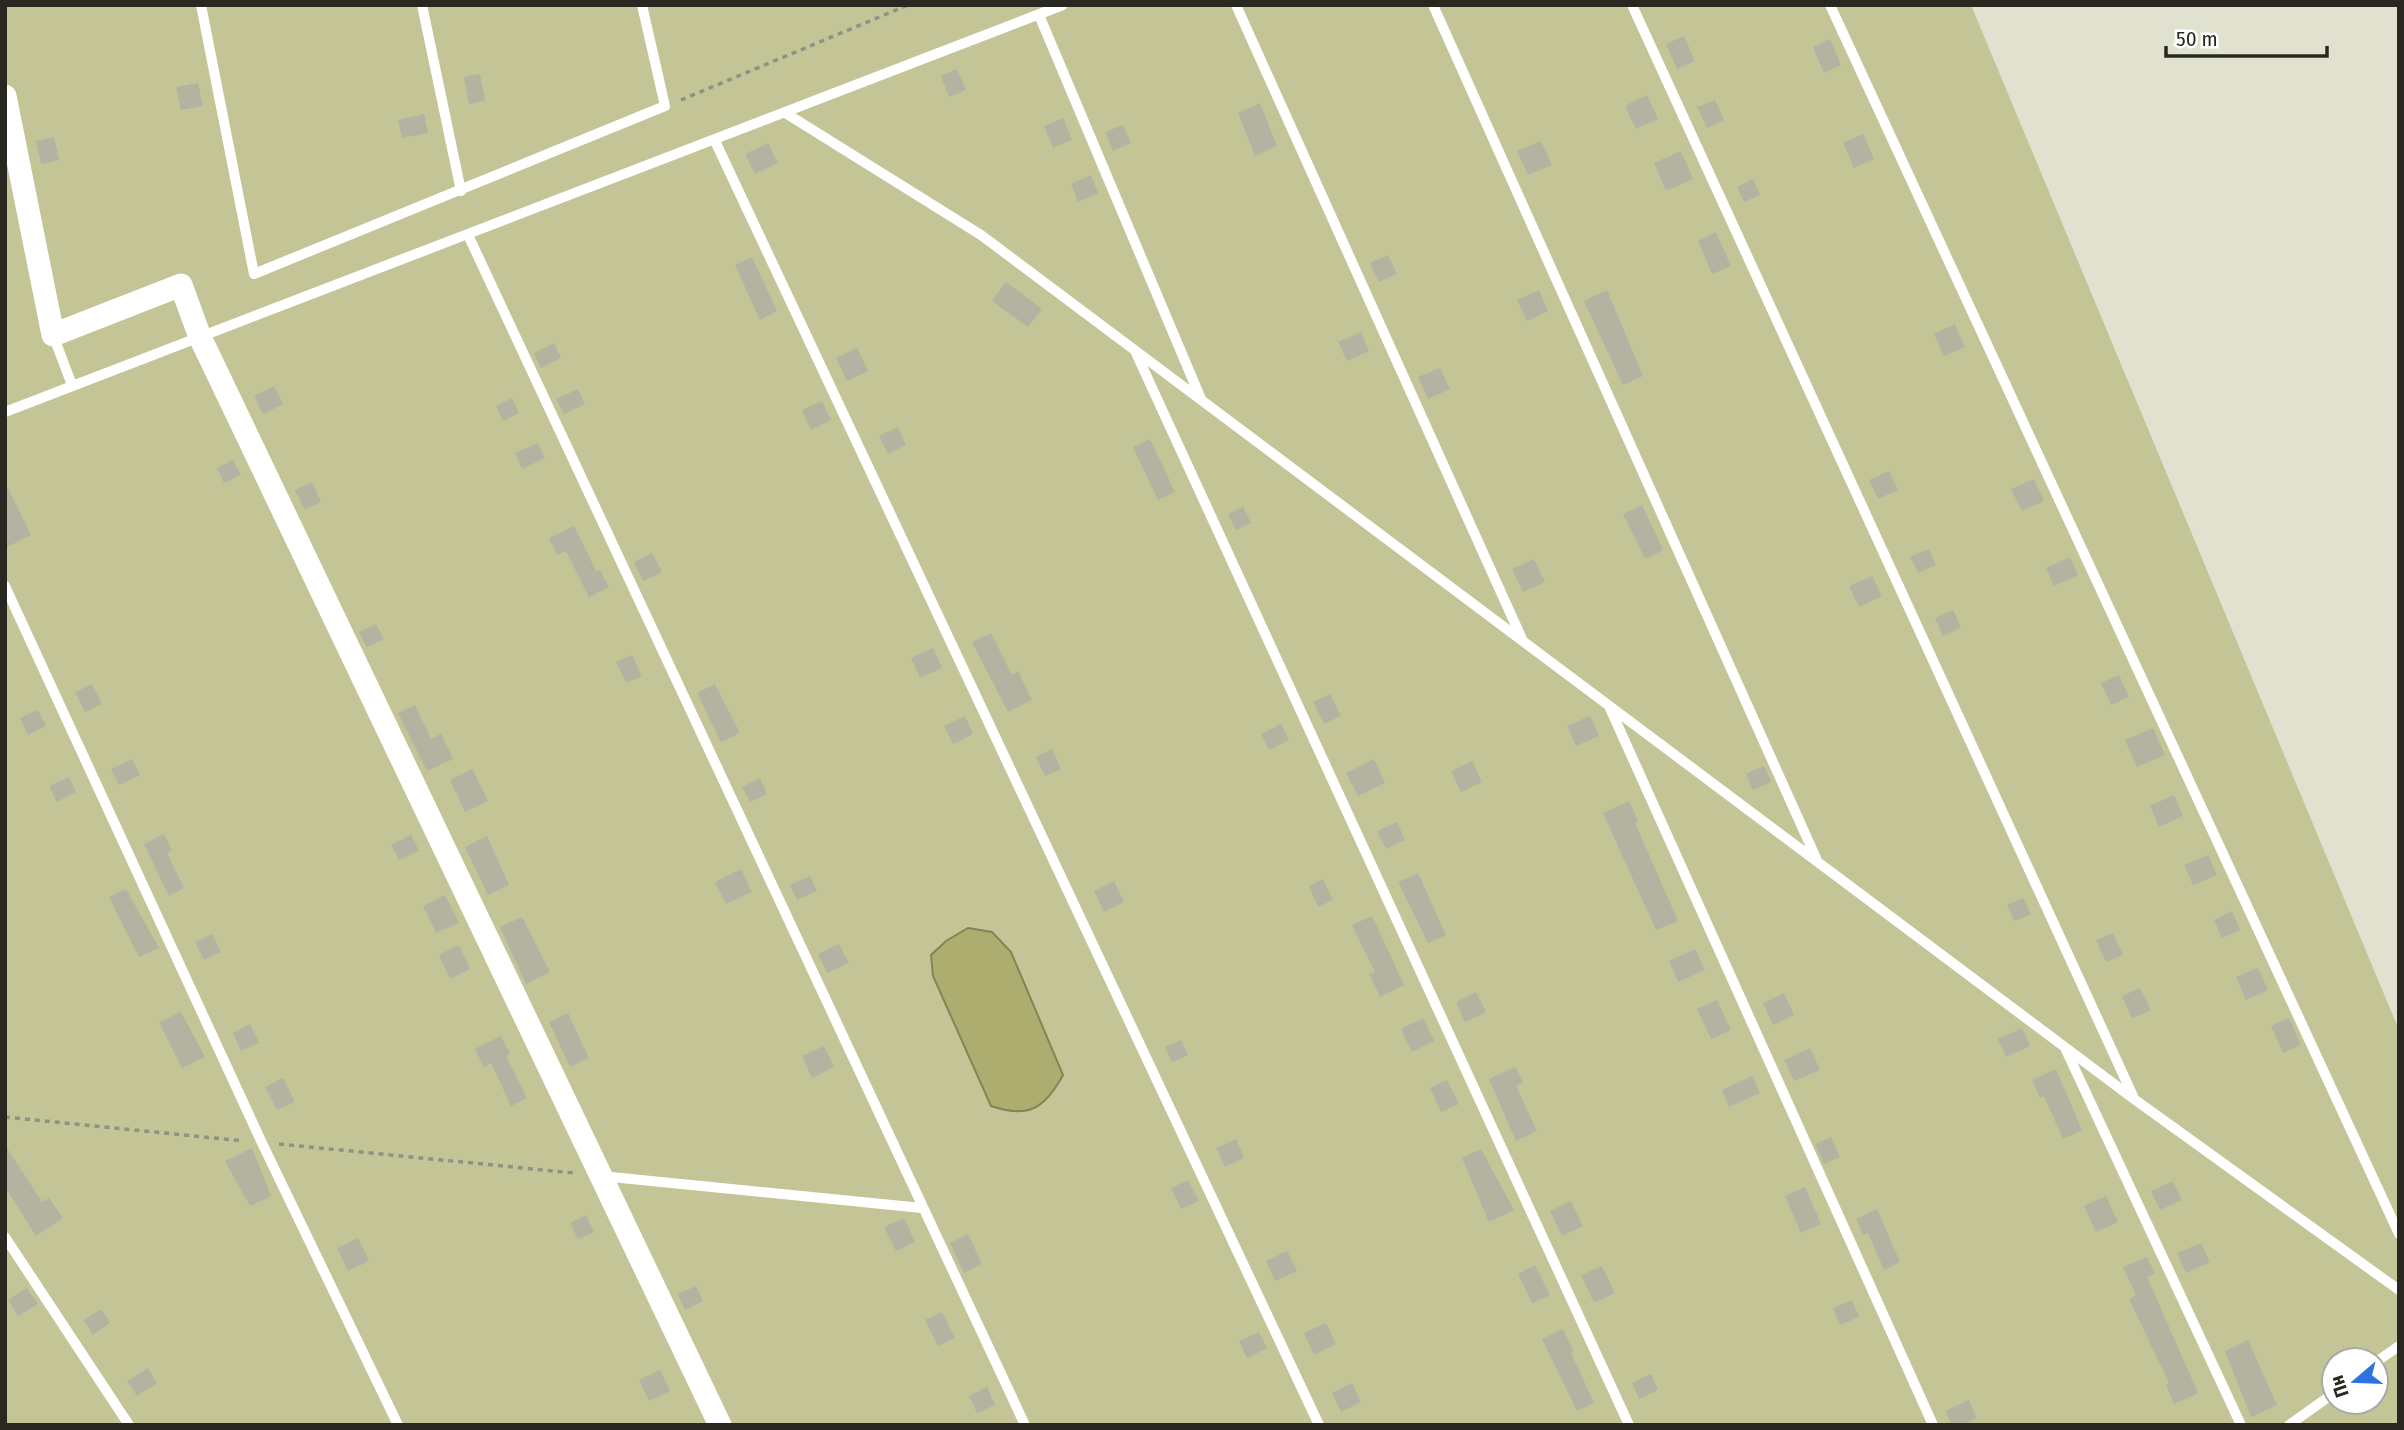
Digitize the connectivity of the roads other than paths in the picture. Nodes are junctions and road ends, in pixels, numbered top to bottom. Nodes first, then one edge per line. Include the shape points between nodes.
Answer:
1 (201, 5) edge
2 (422, 5) edge
3 (642, 5) edge
4 (1063, 5) edge
5 (1236, 5) edge
6 (1433, 5) edge
7 (1632, 5) edge
8 (1830, 5) edge
9 (1039, 15) junction
10 (5, 96) edge
11 (787, 114) junction
12 (715, 141) junction
13 (461, 191) junction
14 (468, 235) junction
15 (53, 335) junction
16 (201, 337) junction
17 (1134, 349) junction
18 (72, 385) junction
19 (1202, 400) junction
20 (5, 412) edge
21 (5, 586) edge
22 (1523, 641) junction
23 (1608, 705) junction
24 (1817, 861) junction
25 (2065, 1047) junction
26 (2134, 1099) junction
27 (601, 1176) junction
28 (922, 1208) junction
29 (2399, 1234) edge
30 (5, 1237) edge
31 (2399, 1290) edge
32 (2320, 1402) edge
33 (129, 1425) edge
34 (398, 1425) edge
35 (720, 1425) edge
36 (1025, 1425) edge
37 (1319, 1425) edge
38 (1629, 1425) edge
39 (1933, 1425) edge
40 (2241, 1425) edge
41 (2289, 1425) edge

1 - 13 lane via 254,274
2 - 13 lane
3 - 13 lane via 665,106
4 - 9 lane
5 - 22 lane
6 - 24 lane
7 - 26 lane
8 - 29 lane
9 - 11 lane
9 - 19 lane
10 - 15 street
11 - 12 lane
11 - 17 lane via 981,235
12 - 14 lane
12 - 37 lane
14 - 16 lane
14 - 28 lane
15 - 16 street via 181,285
15 - 18 lane
16 - 18 lane
16 - 27 street
17 - 19 lane
17 - 38 lane
18 - 20 lane
19 - 22 lane
21 - 34 lane via 262,1143
22 - 23 lane
23 - 24 lane
23 - 39 lane
24 - 25 lane
25 - 26 lane
25 - 40 lane
26 - 31 lane
27 - 28 lane
27 - 35 street
28 - 36 lane
30 - 33 lane
32 - 41 lane

